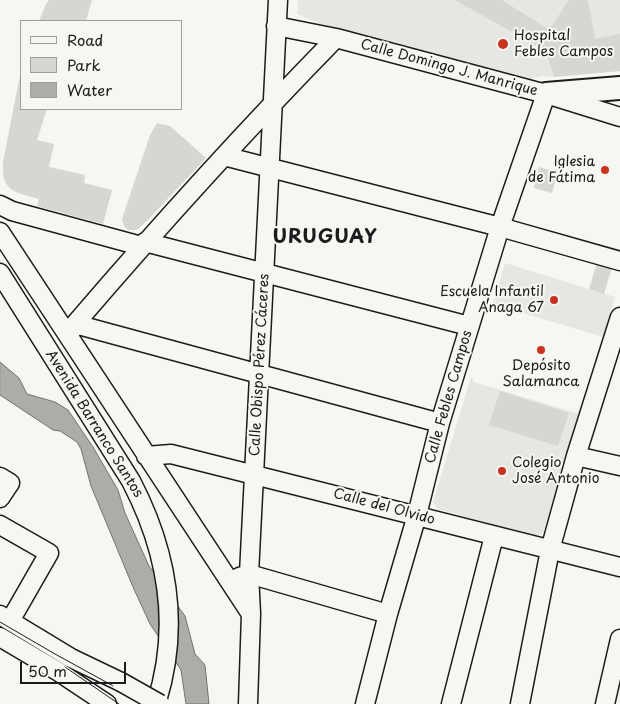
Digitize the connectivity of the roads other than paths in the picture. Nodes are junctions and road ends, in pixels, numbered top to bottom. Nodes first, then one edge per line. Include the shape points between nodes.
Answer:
1 (277, 11) edge
2 (336, 38) junction
3 (620, 88) edge
4 (546, 94) junction
5 (273, 102) junction
6 (620, 117) edge
7 (224, 156) junction
8 (270, 168) junction
9 (4, 213) edge
10 (500, 227) junction
11 (0, 232) edge
12 (143, 244) junction
13 (620, 261) edge
14 (264, 272) junction
15 (0, 273) edge
16 (469, 326) junction
17 (618, 326) edge
18 (72, 330) junction
19 (260, 374) junction
20 (440, 423) junction
21 (146, 456) junction
22 (576, 456) junction
23 (620, 466) edge
24 (254, 474) junction
25 (0, 477) edge
26 (0, 498) edge
27 (417, 515) junction
28 (0, 525) edge
29 (494, 536) junction
30 (550, 550) junction
31 (620, 567) edge
32 (250, 574) junction
33 (228, 580) junction
34 (251, 614) junction
35 (388, 614) junction
36 (5, 618) edge
37 (0, 637) edge
38 (620, 639) edge
39 (158, 700) edge
40 (107, 704) edge
41 (248, 704) edge
42 (366, 704) edge
43 (451, 704) edge
44 (520, 704) edge
45 (605, 704) edge

1 - 2 street, Calle Domingo J. Manrique
1 - 5 street, Calle Obispo Pérez Cáceres
2 - 4 street, Calle Domingo J. Manrique
2 - 5 street
3 - 4 main road
4 - 6 street, Calle Domingo J. Manrique
4 - 10 street, Calle Febles Campos
5 - 7 street
5 - 8 street, Calle Obispo Pérez Cáceres
7 - 8 street
7 - 12 street
8 - 10 street
8 - 14 street, Calle Obispo Pérez Cáceres
9 - 12 street
10 - 13 street
10 - 16 street, Calle Febles Campos
11 - 18 street
12 - 14 street
12 - 18 street
14 - 16 street
14 - 19 street, Calle Obispo Pérez Cáceres
15 - 39 street, Avenida Barranco Santos via 145,507 167,583 167,654
16 - 20 street, Calle Febles Campos
17 - 22 street
18 - 19 street
18 - 21 street
19 - 20 street
19 - 24 street, Calle Obispo Pérez Cáceres
20 - 27 street, Calle Febles Campos
21 - 24 street, Calle del Olvido via 171,454
21 - 33 street
22 - 23 street
22 - 30 street
24 - 27 street, Calle del Olvido
24 - 32 street, Calle Obispo Pérez Cáceres
25 - 26 street via 10,483
27 - 29 street, Calle del Olvido
27 - 35 street, Calle Febles Campos
28 - 36 street via 49,553
29 - 30 street, Calle del Olvido
29 - 43 street
30 - 31 street, Calle del Olvido
30 - 44 street
32 - 33 street
32 - 34 street, Calle Obispo Pérez Cáceres
32 - 35 street
33 - 34 street
34 - 41 street, Calle Obispo Pérez Cáceres
35 - 42 street, Calle Febles Campos
36 - 39 street, bridge via 71,658
37 - 40 street
38 - 45 street

